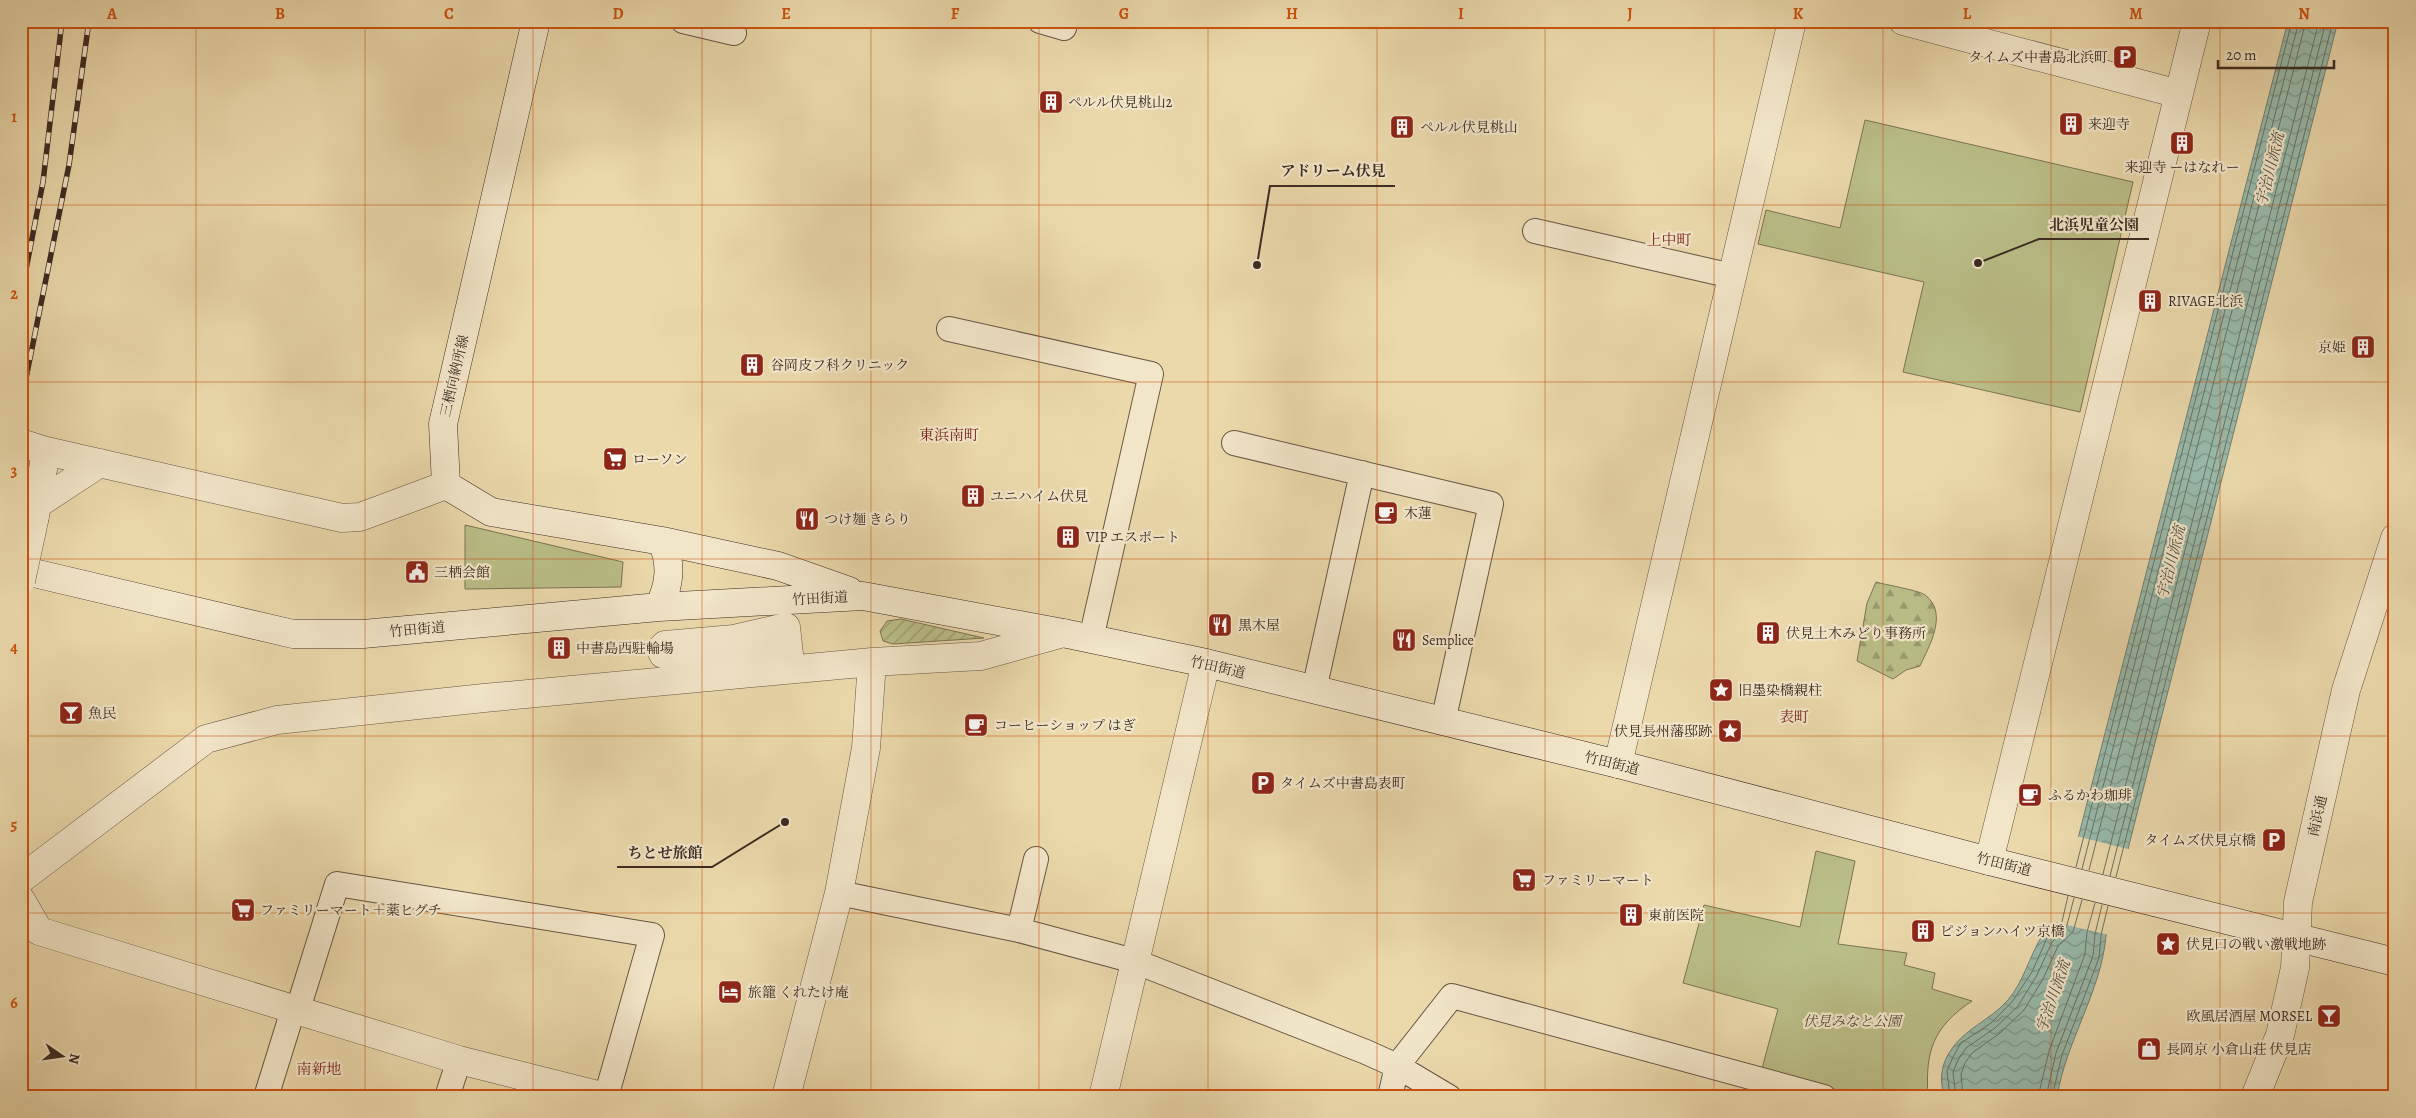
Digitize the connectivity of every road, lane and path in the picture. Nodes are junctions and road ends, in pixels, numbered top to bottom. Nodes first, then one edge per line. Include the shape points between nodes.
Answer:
1 (536, 21) edge
2 (684, 21) edge
3 (1040, 21) edge
4 (1066, 21) edge
5 (1792, 21) edge
6 (1903, 21) edge
7 (2197, 21) edge
8 (734, 33) dead end
9 (2178, 94) junction
10 (1535, 230) dead end
11 (1732, 276) junction
12 (949, 329) dead end
13 (1234, 443) dead end
14 (34, 447) edge
15 (100, 463) junction
16 (1362, 473) junction
17 (446, 486) junction
18 (35, 511) junction
19 (2395, 538) edge
20 (662, 541) junction
21 (21, 570) edge
22 (21, 581) edge
23 (863, 596) junction
24 (659, 607) junction
25 (1063, 633) junction
26 (1091, 639) junction
27 (872, 662) junction
28 (1206, 663) junction
29 (1314, 690) junction
30 (1443, 722) junction
31 (1618, 764) junction
32 (1036, 860) dead end
33 (2002, 864) junction
34 (21, 879) edge
35 (839, 893) junction
36 (21, 900) edge
37 (1019, 930) junction
38 (2296, 937) junction
39 (1134, 961) junction
40 (2395, 962) edge
41 (296, 1008) junction
42 (459, 1060) junction
43 (1397, 1066) junction
44 (266, 1097) edge
45 (447, 1097) edge
46 (606, 1097) edge
47 (786, 1097) edge
48 (1103, 1097) edge
49 (1390, 1097) edge
50 (1449, 1097) edge
51 (1824, 1097) edge
52 (2255, 1097) edge

1 - 17 street, 三栖向納所線 via 443,424
2 - 8 lane
3 - 4 lane via 1064,28
5 - 11 street
6 - 9 street
7 - 9 street
9 - 33 street
10 - 11 lane
11 - 31 street
12 - 26 lane via 1151,374
13 - 16 lane
14 - 15 street
14 - 18 street
15 - 17 street via 342,518 360,517
15 - 18 street
16 - 29 lane
16 - 30 lane via 1491,504
17 - 20 street via 490,512
18 - 22 street, bridge
19 - 38 street, 南浜通 via 2346,690 2298,902
20 - 23 street via 778,566
20 - 24 street via 669,558 670,575
21 - 24 street, 竹田街道 via 293,634 363,634
23 - 24 street, 竹田街道
23 - 25 street, 竹田街道
25 - 26 street, 竹田街道
25 - 27 street via 981,656
26 - 28 street, 竹田街道
27 - 34 street via 277,720 206,739
27 - 35 street via 866,748
28 - 29 street, 竹田街道
28 - 39 street
29 - 30 street, 竹田街道
30 - 31 street, 竹田街道
31 - 33 street, 竹田街道
32 - 37 lane
33 - 38 street, 竹田街道
35 - 37 lane
35 - 47 street
36 - 41 street via 39,931
37 - 39 lane
38 - 40 street, 竹田街道
38 - 52 street, 南浜通 via 2295,968 2280,1035
39 - 43 lane
39 - 48 street
41 - 42 street
41 - 44 lane
41 - 46 lane via 337,884 652,934
42 - 45 lane
42 - 46 street
43 - 49 lane
43 - 50 lane
43 - 51 lane via 1452,996

